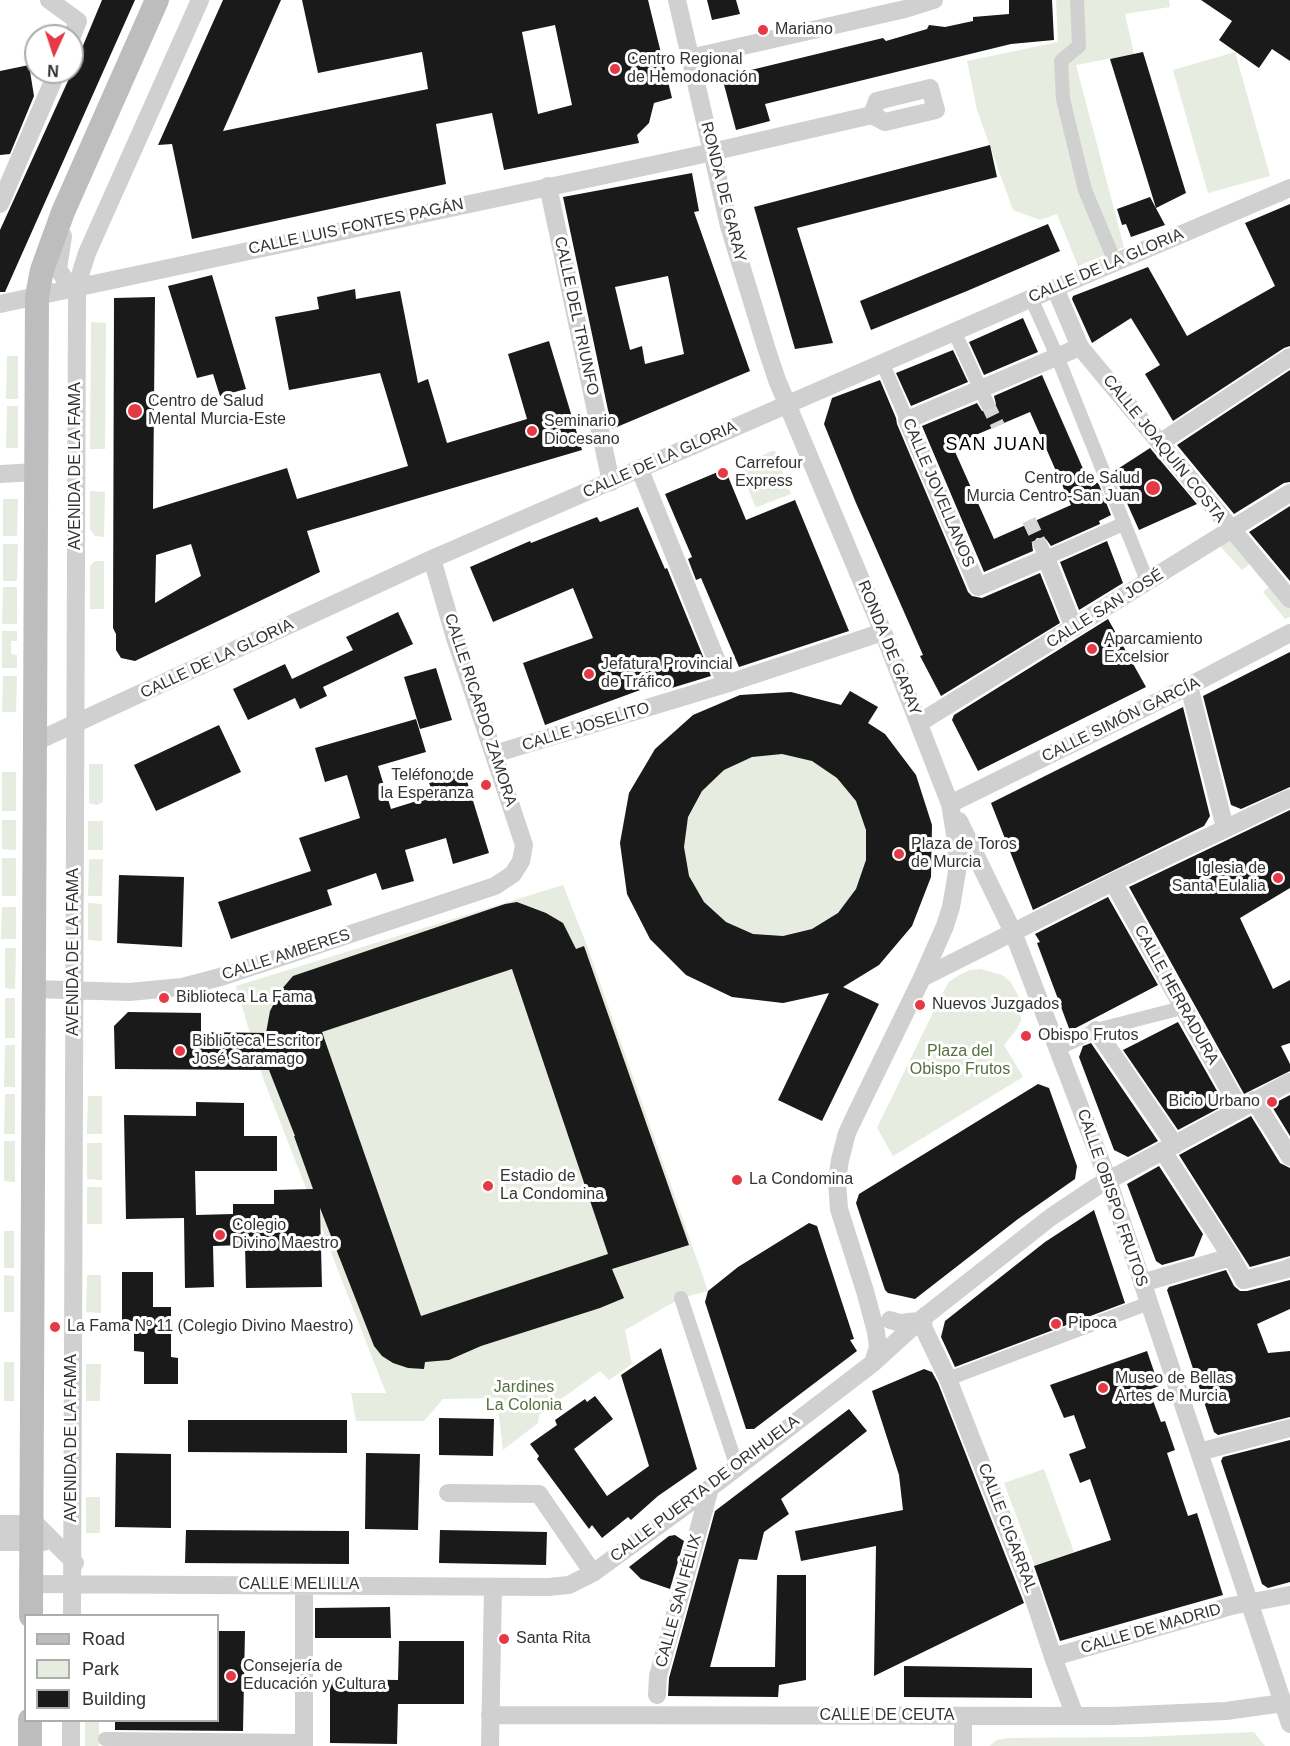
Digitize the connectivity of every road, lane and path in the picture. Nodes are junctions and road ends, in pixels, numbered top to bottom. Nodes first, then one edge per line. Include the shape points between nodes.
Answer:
1 (49, 0) edge
2 (158, 0) edge
3 (200, 0) edge
4 (677, 0) edge
5 (934, 0) edge
6 (1077, 0) edge
7 (905, 5) edge
8 (77, 24) edge
9 (690, 58) junction
10 (52, 84) edge
11 (872, 116) dead end
12 (712, 152) junction
13 (548, 186) junction
14 (1290, 188) edge
15 (70, 196) junction
16 (0, 204) edge
17 (1115, 262) junction
18 (78, 288) junction
19 (1055, 288) junction
20 (37, 296) junction
21 (1031, 298) junction
22 (0, 304) edge
23 (954, 331) junction
24 (1080, 347) junction
25 (1057, 356) junction
26 (1290, 357) edge
27 (882, 362) junction
28 (984, 396) junction
29 (788, 404) junction
30 (907, 420) junction
31 (1161, 442) junction
32 (640, 470) junction
33 (36, 472) junction
34 (0, 474) edge
35 (611, 482) junction
36 (1290, 493) edge
37 (1123, 524) junction
38 (1231, 530) junction
39 (1043, 552) junction
40 (432, 559) junction
41 (1148, 583) junction
42 (1290, 599) edge
43 (1074, 627) junction
44 (883, 632) junction
45 (1290, 633) edge
46 (726, 684) junction
47 (1189, 686) junction
48 (918, 723) junction
49 (75, 724) junction
50 (35, 742) junction
51 (494, 754) junction
52 (1290, 798) edge
53 (950, 804) junction
54 (1225, 828) junction
55 (521, 861) joint
56 (1113, 882) junction
57 (1013, 932) junction
58 (922, 978) junction
59 (34, 989) junction
60 (74, 990) junction
61 (1182, 1008) junction
62 (1096, 1030) junction
63 (1058, 1049) junction
64 (1290, 1082) edge
65 (1247, 1104) junction
66 (1169, 1148) junction
67 (1290, 1157) edge
68 (1108, 1180) junction
69 (1231, 1257) junction
70 (1290, 1267) edge
71 (1142, 1283) junction
72 (681, 1298) dead end
73 (1149, 1303) junction
74 (923, 1318) junction
75 (883, 1326) junction
76 (897, 1341) junction
77 (930, 1342) junction
78 (873, 1363) junction
79 (948, 1378) junction
80 (1290, 1428) edge
81 (1199, 1452) junction
82 (737, 1467) junction
83 (710, 1488) junction
84 (448, 1493) dead end
85 (72, 1510) junction
86 (0, 1524) edge
87 (38, 1535) junction
88 (0, 1542) edge
89 (72, 1560) junction
90 (593, 1572) junction
91 (31, 1584) junction
92 (72, 1584) junction
93 (105, 1584) junction
94 (304, 1586) junction
95 (493, 1587) junction
96 (1290, 1594) edge
97 (1249, 1601) junction
98 (31, 1614) edge
99 (72, 1614) edge
100 (1053, 1657) junction
101 (657, 1695) joint
102 (1283, 1703) junction
103 (490, 1714) junction
104 (657, 1715) junction
105 (963, 1716) junction
106 (1075, 1716) junction
107 (30, 1722) edge
108 (71, 1722) edge
109 (1290, 1724) edge
110 (105, 1739) dead end
111 (304, 1744) edge
112 (30, 1746) edge
113 (71, 1746) edge
114 (490, 1746) edge
115 (963, 1746) edge

1 - 8 street via 78,21
2 - 15 main road
3 - 18 street, AVENIDA DE LA FAMA via 91,244
4 - 9 street, RONDA DE GARAY
5 - 7 street
6 - 17 street via 1079,46 1061,61 1063,99 1085,190
7 - 9 street
9 - 12 street, RONDA DE GARAY
10 - 16 street
11 - 12 street, CALLE LUIS FONTES PAGÁN
12 - 13 street, CALLE LUIS FONTES PAGÁN
12 - 29 street, RONDA DE GARAY via 744,280
13 - 18 street, CALLE LUIS FONTES PAGÁN
13 - 35 street, CALLE DEL TRIUNFO
14 - 17 street, CALLE DE LA GLORIA
15 - 18 street via 58,269 64,279
15 - 20 main road via 42,270
17 - 19 street, CALLE DE LA GLORIA
18 - 20 street, CALLE LUIS FONTES PAGÁN
18 - 49 street, AVENIDA DE LA FAMA
19 - 21 street, CALLE DE LA GLORIA
19 - 24 street, CALLE JOAQUÍN COSTA
20 - 22 street, CALLE LUIS FONTES PAGÁN
20 - 33 main road
21 - 23 street, CALLE DE LA GLORIA
21 - 25 street
23 - 27 street, CALLE DE LA GLORIA
23 - 28 street
24 - 25 street
24 - 31 street, CALLE JOAQUÍN COSTA
25 - 28 street
25 - 37 street
26 - 31 street
27 - 29 street, CALLE DE LA GLORIA
27 - 30 street, CALLE JOVELLANOS
28 - 30 street
29 - 32 street, CALLE DE LA GLORIA
29 - 44 street, RONDA DE GARAY
30 - 39 street, CALLE JOVELLANOS via 978,587
31 - 38 street, CALLE JOAQUÍN COSTA
32 - 35 street, CALLE DE LA GLORIA
32 - 46 street
33 - 34 street
33 - 50 main road
35 - 40 street, CALLE DE LA GLORIA
36 - 38 street, CALLE SAN JOSÉ
37 - 39 street
37 - 41 street
38 - 41 street, CALLE SAN JOSÉ
38 - 42 street, CALLE JOAQUÍN COSTA
39 - 43 street
40 - 49 street, CALLE DE LA GLORIA
40 - 51 street, CALLE RICARDO ZAMORA
41 - 43 street, CALLE SAN JOSÉ
43 - 48 street, CALLE SAN JOSÉ
44 - 46 street, CALLE JOSELITO
44 - 48 street, RONDA DE GARAY
45 - 47 street, CALLE SIMÓN GARCÍA
46 - 51 street, CALLE JOSELITO
47 - 53 street, CALLE SIMÓN GARCÍA
47 - 54 street
48 - 53 street, RONDA DE GARAY
49 - 50 street, CALLE DE LA GLORIA
49 - 60 street, AVENIDA DE LA FAMA
50 - 59 main road
51 - 55 street, CALLE RICARDO ZAMORA via 524,845
52 - 54 street
53 - 57 street, CALLE OBISPO FRUTOS
53 - 58 street, RONDA DE GARAY via 956,840 955,887 945,926
54 - 56 street
55 - 60 street, CALLE AMBERES via 513,874 495,886 224,976 159,991
56 - 57 street
56 - 61 street, CALLE HERRADURA
57 - 58 street
57 - 63 street, CALLE OBISPO FRUTOS
58 - 75 street, RONDA DE GARAY via 847,1133 837,1181 839,1209 866,1291
59 - 60 street, CALLE AMBERES
59 - 87 main road
60 - 85 street, AVENIDA DE LA FAMA
61 - 62 street
61 - 65 street, CALLE HERRADURA
62 - 63 street
62 - 66 street
63 - 68 street, CALLE OBISPO FRUTOS
64 - 65 street, CALLE PUERTA DE ORIHUELA
65 - 66 street, CALLE PUERTA DE ORIHUELA
65 - 67 street, CALLE HERRADURA
66 - 68 street, CALLE PUERTA DE ORIHUELA
66 - 69 street
68 - 71 street, CALLE OBISPO FRUTOS
68 - 74 street, CALLE PUERTA DE ORIHUELA via 1051,1217
69 - 70 street via 1244,1280
69 - 71 street
71 - 73 street, CALLE OBISPO FRUTOS
72 - 82 street
73 - 79 street
73 - 81 street, CALLE OBISPO FRUTOS
74 - 75 street
74 - 76 street, CALLE PUERTA DE ORIHUELA
74 - 77 street, CALLE CIGARRAL
75 - 76 street, RONDA DE GARAY via 897,1329
75 - 78 street
76 - 77 street
76 - 78 street, CALLE PUERTA DE ORIHUELA
77 - 79 street, CALLE CIGARRAL
78 - 82 street, CALLE PUERTA DE ORIHUELA
79 - 100 street, CALLE CIGARRAL via 1032,1590
80 - 81 street
81 - 97 street, CALLE OBISPO FRUTOS
82 - 83 street, CALLE PUERTA DE ORIHUELA
83 - 90 street, CALLE PUERTA DE ORIHUELA
83 - 101 street, CALLE SAN FÉLIX via 658,1677
84 - 90 street via 539,1494
85 - 87 street via 65,1530
85 - 89 street, AVENIDA DE LA FAMA
86 - 87 street
87 - 88 street
87 - 89 street
87 - 91 main road
89 - 92 street, AVENIDA DE LA FAMA
89 - 93 street via 90,1579
90 - 95 street, CALLE PUERTA DE ORIHUELA via 563,1586
91 - 92 street, CALLE MELILLA
91 - 98 main road
92 - 93 street, CALLE MELILLA
92 - 99 street, AVENIDA DE LA FAMA
93 - 94 street, CALLE MELILLA
94 - 95 street, CALLE MELILLA
94 - 111 street
95 - 103 street
96 - 97 street, CALLE DE MADRID
97 - 100 street, CALLE DE MADRID
97 - 102 street, CALLE OBISPO FRUTOS
100 - 106 street, CALLE CIGARRAL
101 - 104 street, CALLE SAN FÉLIX
102 - 106 street, CALLE DE CEUTA via 1226,1711
102 - 109 street, CALLE OBISPO FRUTOS
103 - 104 street, CALLE DE CEUTA
103 - 114 street
104 - 105 street, CALLE DE CEUTA
105 - 106 street, CALLE DE CEUTA
105 - 115 street
107 - 112 main road
108 - 113 street
110 - 111 street

